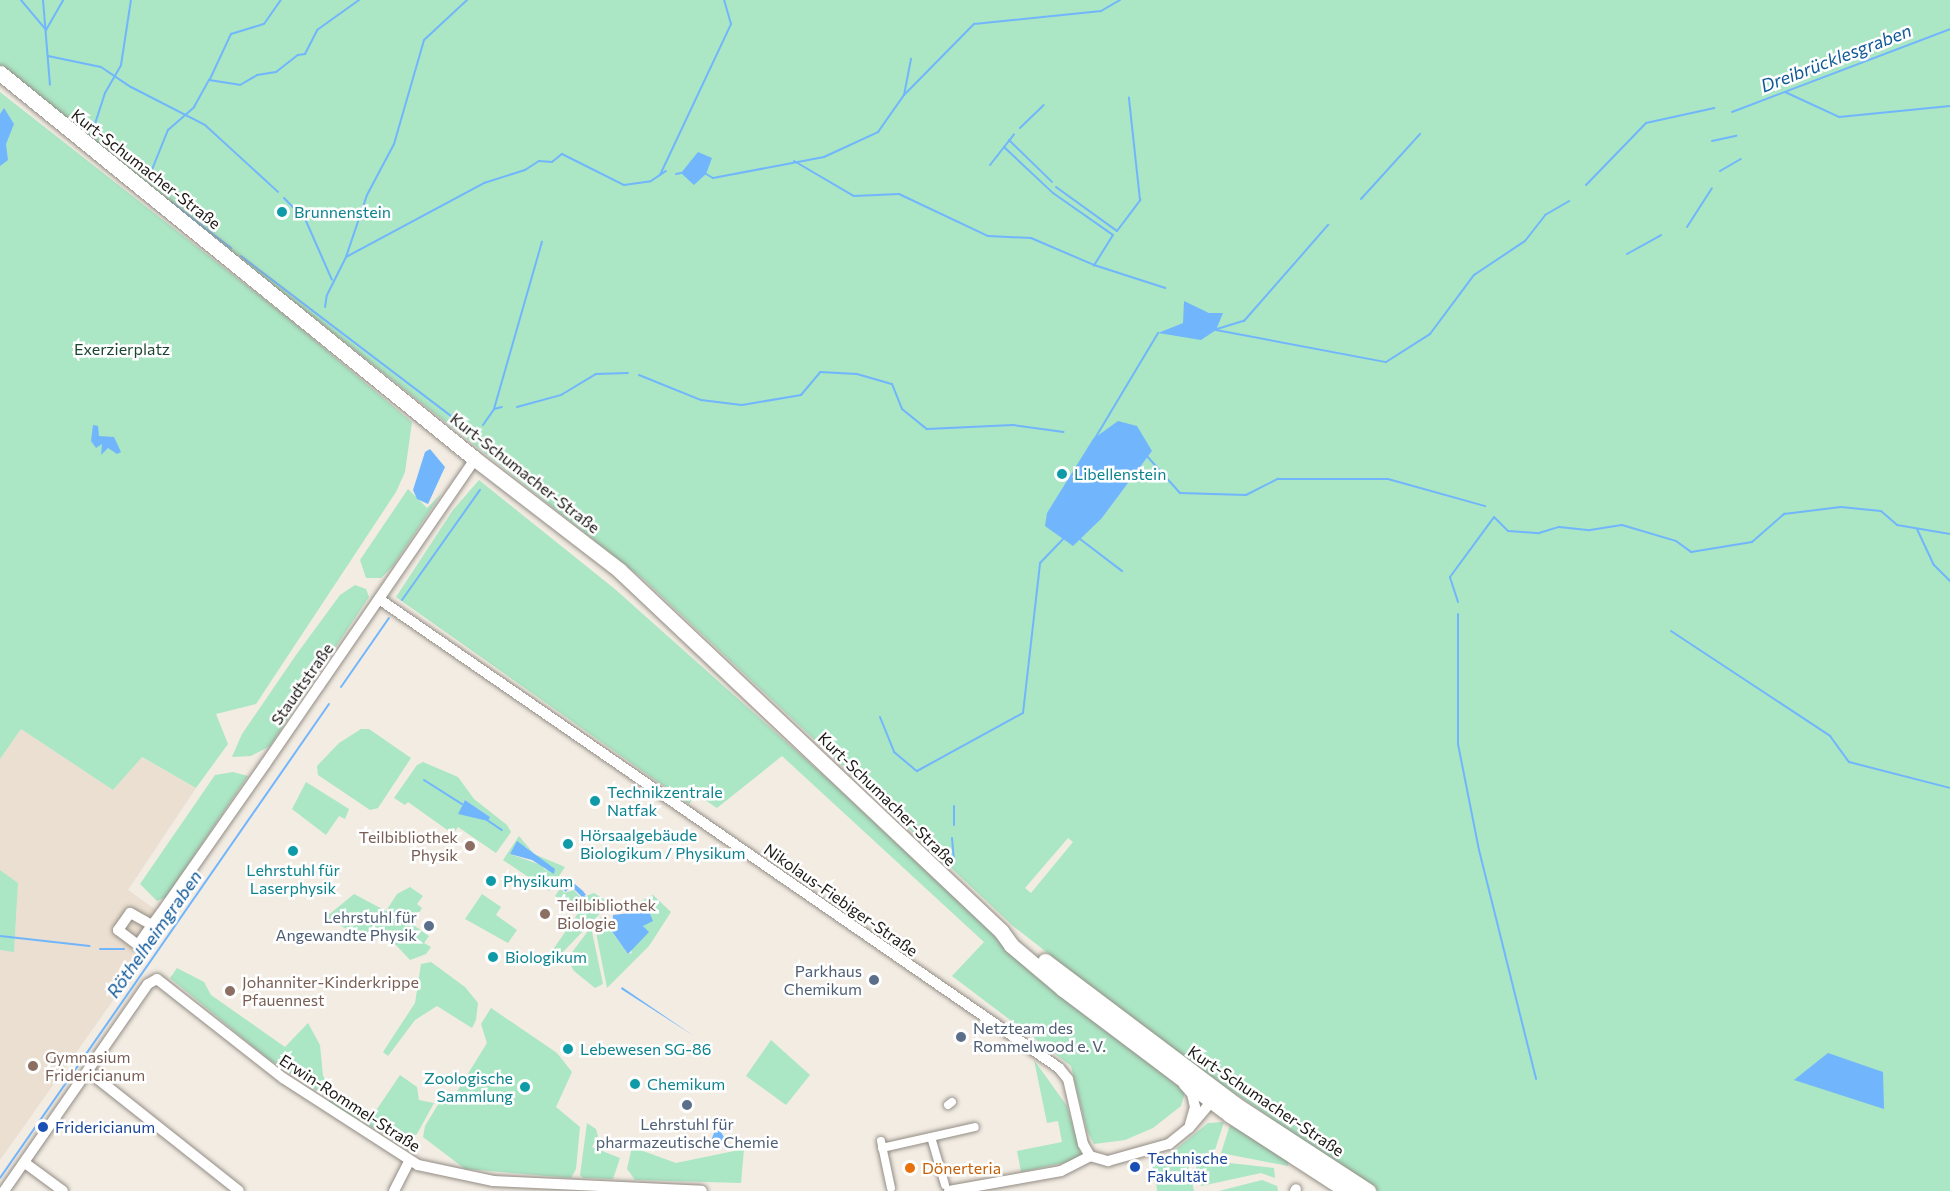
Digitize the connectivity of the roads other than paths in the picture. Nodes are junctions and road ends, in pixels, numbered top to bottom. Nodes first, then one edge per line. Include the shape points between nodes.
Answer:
1 (0, 73) edge
2 (475, 459) junction
3 (379, 599) junction
4 (152, 926) dead end
5 (1001, 931) junction
6 (89, 1072) junction
7 (1178, 1077) junction
8 (1215, 1097) junction
9 (974, 1128) dead end
10 (1189, 1128) junction
11 (926, 1136) junction
12 (1090, 1156) junction
13 (410, 1161) junction
14 (25, 1164) junction
15 (889, 1185) dead end
16 (572, 1188) edge
17 (947, 1188) edge
18 (4, 1191) edge
19 (63, 1191) edge
20 (239, 1191) edge
21 (394, 1191) edge
22 (702, 1191) edge
23 (1347, 1191) edge
24 (1368, 1191) edge

1 - 2 main road, Kurt-Schumacher-Straße
2 - 3 street, Staudtstraße
2 - 5 main road, Kurt-Schumacher-Straße via 653,600
3 - 4 street, Staudtstraße
3 - 12 street, Nikolaus-Fiebiger-Straße via 1059,1068 1068,1078 1083,1144
5 - 7 main road, Kurt-Schumacher-Straße via 1011,945 1063,989
5 - 8 main road, Kurt-Schumacher-Straße via 1014,936
6 - 13 street, Erwin-Rommel-Straße via 154,979 160,980 269,1069
6 - 14 street
6 - 20 street
7 - 8 main road, Kurt-Schumacher-Straße
7 - 10 street via 1192,1094 1196,1107
8 - 10 street
8 - 23 main road, Kurt-Schumacher-Straße
8 - 24 main road, Kurt-Schumacher-Straße
9 - 11 street
10 - 12 street via 1169,1144 1147,1152 1108,1161
11 - 15 street via 882,1144
11 - 17 street
12 - 17 street via 1061,1171
13 - 16 street, Erwin-Rommel-Straße via 474,1180
13 - 21 street
14 - 18 street
14 - 19 street
16 - 22 street, Erwin-Rommel-Straße

